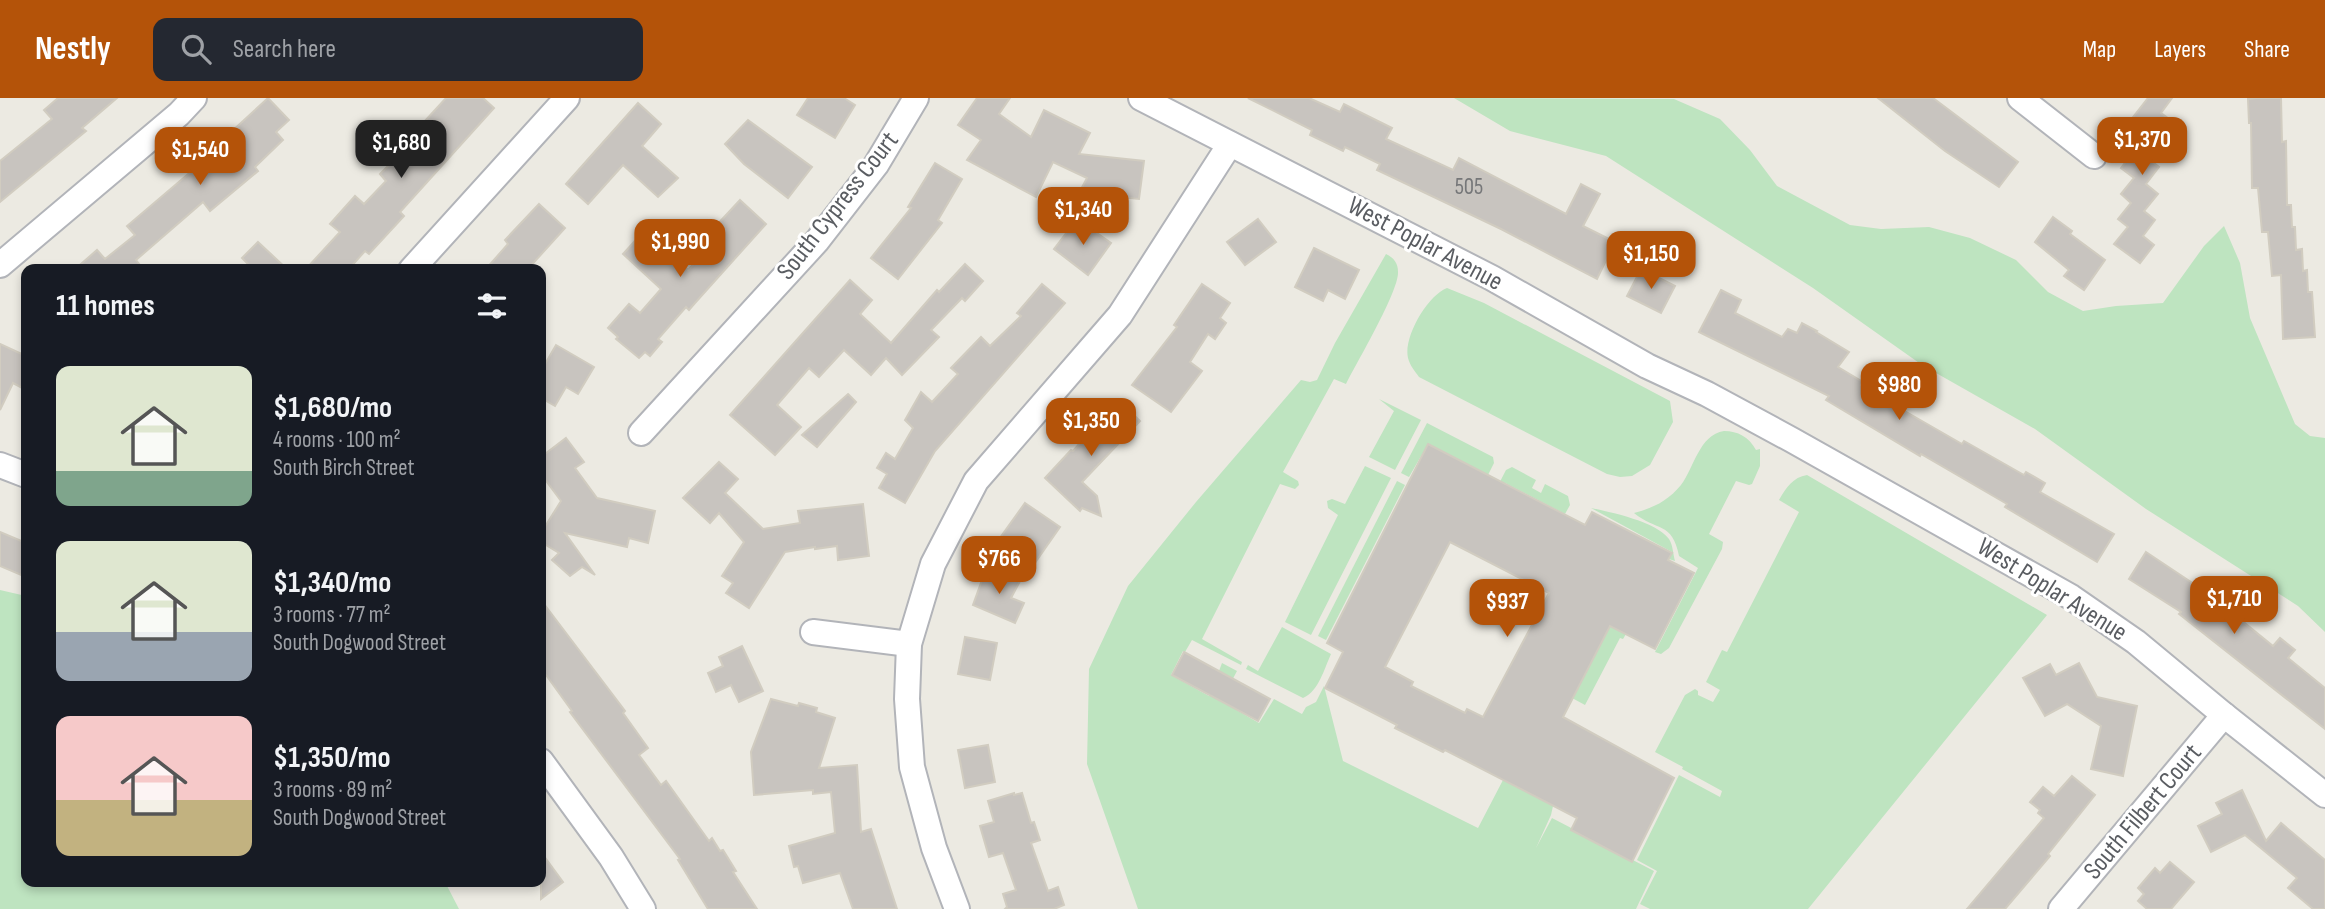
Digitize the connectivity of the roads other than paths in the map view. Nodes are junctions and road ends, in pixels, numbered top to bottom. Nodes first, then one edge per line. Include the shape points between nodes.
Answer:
1 (194, 98) edge
2 (567, 98) edge
3 (916, 98) edge
4 (1141, 98) edge
5 (2020, 98) edge
6 (1230, 144) junction
7 (2094, 156) dead end
8 (416, 264) edge
9 (0, 265) edge
10 (641, 433) dead end
11 (0, 465) edge
12 (21, 473) edge
13 (813, 632) dead end
14 (909, 644) junction
15 (2224, 715) junction
16 (546, 768) edge
17 (2325, 795) edge
18 (643, 909) edge
19 (957, 909) edge
20 (2061, 909) edge

1 - 9 street
2 - 8 street
3 - 10 street, South Cypress Court via 876,165 817,241
4 - 6 street, West Poplar Avenue
5 - 7 street
6 - 14 street via 1121,316 976,481 933,564
6 - 15 street, West Poplar Avenue via 1707,394 2071,597 2136,642
11 - 12 street
13 - 14 street
14 - 19 street via 906,699 912,767
15 - 17 street, West Poplar Avenue
15 - 20 street, South Filbert Court
16 - 18 street

